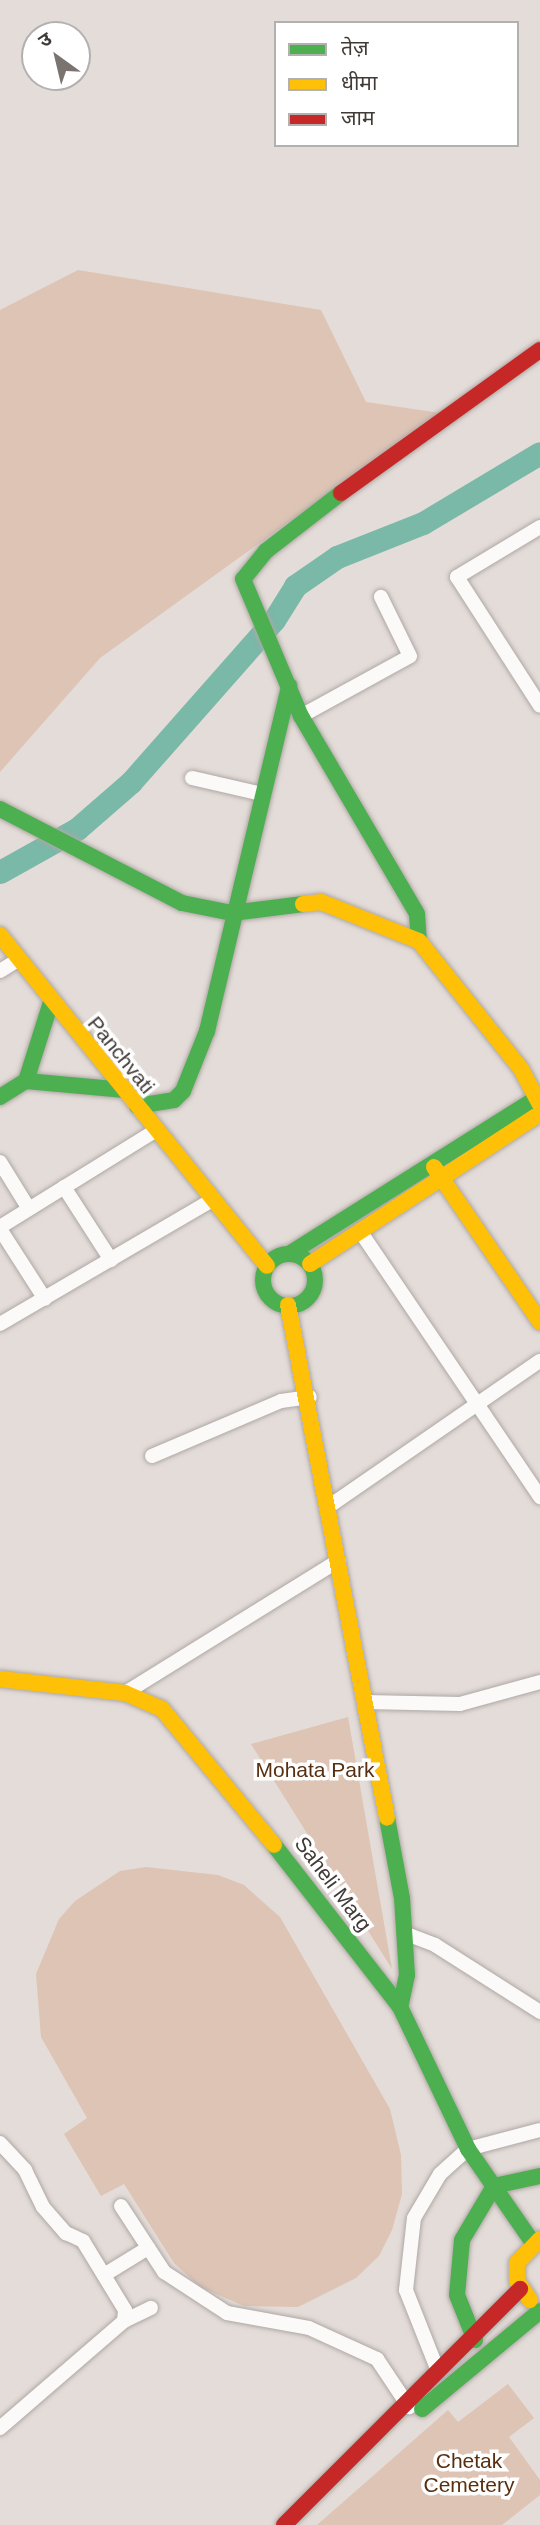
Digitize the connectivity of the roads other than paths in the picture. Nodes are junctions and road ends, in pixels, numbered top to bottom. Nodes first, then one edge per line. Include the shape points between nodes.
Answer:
1 (540, 350) edge
2 (540, 527) edge
3 (381, 597) dead end
4 (289, 686) junction
5 (540, 706) edge
6 (302, 716) junction
7 (192, 778) dead end
8 (262, 794) junction
9 (2, 810) edge
10 (232, 913) junction
11 (0, 934) edge
12 (419, 941) junction
13 (19, 959) junction
14 (0, 971) edge
15 (51, 1002) junction
16 (26, 1081) junction
17 (125, 1090) junction
18 (0, 1097) edge
19 (539, 1103) edge
20 (137, 1106) junction
21 (155, 1131) junction
22 (0, 1162) edge
23 (432, 1165) junction
24 (442, 1180) junction
25 (64, 1187) junction
26 (209, 1202) junction
27 (29, 1209) junction
28 (0, 1228) edge
29 (362, 1234) junction
30 (289, 1254) junction
31 (111, 1260) junction
32 (310, 1265) junction
33 (267, 1266) junction
34 (45, 1299) junction
35 (288, 1306) junction
36 (540, 1322) edge
37 (0, 1324) edge
38 (540, 1361) edge
39 (310, 1397) junction
40 (479, 1403) junction
41 (152, 1456) dead end
42 (540, 1497) edge
43 (328, 1507) junction
44 (338, 1561) junction
45 (0, 1679) edge
46 (540, 1682) edge
47 (125, 1693) junction
48 (365, 1702) junction
49 (404, 1933) junction
50 (400, 2007) junction
51 (540, 2012) edge
52 (540, 2130) edge
53 (0, 2143) edge
54 (468, 2149) junction
55 (540, 2176) edge
56 (494, 2186) junction
57 (121, 2206) dead end
58 (536, 2241) edge
59 (148, 2248) junction
60 (104, 2275) junction
61 (520, 2289) junction
62 (540, 2305) edge
63 (150, 2308) dead end
64 (540, 2311) edge
65 (124, 2321) junction
66 (475, 2340) junction
67 (438, 2371) junction
68 (411, 2409) junction
69 (0, 2428) edge
70 (284, 2525) edge
71 (302, 2525) edge

1 - 4 main road via 266,551 246,572 244,586
2 - 5 street via 457,577
3 - 6 street via 410,656
4 - 6 main road
4 - 8 main road
6 - 12 main road via 417,914
7 - 8 street
8 - 10 main road
9 - 10 main road via 182,903
10 - 12 main road via 321,902
10 - 20 main road via 219,990 183,1091 174,1100
11 - 13 main road, Panchvati
12 - 19 main road via 514,1059
13 - 14 street
13 - 15 main road, Panchvati
15 - 16 main road
15 - 17 main road, Panchvati
16 - 17 main road
16 - 18 main road
17 - 20 main road, Panchvati
19 - 23 main road
19 - 24 main road
20 - 21 main road, Panchvati
21 - 25 street
21 - 26 main road, Panchvati
22 - 27 street
23 - 24 main road
23 - 30 main road
24 - 29 main road
24 - 36 main road
25 - 27 street
25 - 31 street
26 - 31 street
26 - 33 main road, Panchvati
27 - 28 street
28 - 34 street
29 - 32 main road
29 - 40 street
30 - 32 main road
30 - 33 main road
31 - 34 street
32 - 35 main road via 315,1280 310,1295
33 - 35 main road via 266,1292
34 - 37 street
35 - 39 main road
38 - 40 street
39 - 41 street via 281,1401
39 - 43 main road
40 - 42 street
40 - 43 street
43 - 44 main road
44 - 47 street
44 - 48 main road
45 - 47 main road, Saheli Marg
46 - 48 street via 460,1704
47 - 50 main road, Saheli Marg via 162,1709 187,1732
48 - 49 main road
49 - 50 main road via 407,1975
49 - 51 street via 435,1945
50 - 54 main road, Saheli Marg
52 - 54 street
53 - 60 street via 24,2170 43,2207 66,2233 83,2241
54 - 56 main road, Saheli Marg
54 - 67 street via 430,2187 406,2253 410,2309
55 - 56 main road
56 - 58 main road, Saheli Marg
56 - 66 main road via 462,2240 455,2273 461,2312
57 - 59 street
58 - 61 main road via 517,2263
59 - 60 street
59 - 68 street via 164,2272 227,2313 309,2328 377,2359
60 - 65 street via 125,2310
61 - 62 main road
61 - 66 main road
63 - 65 street
64 - 68 main road
65 - 69 street
66 - 67 main road
67 - 68 main road
68 - 70 main road
68 - 71 main road

